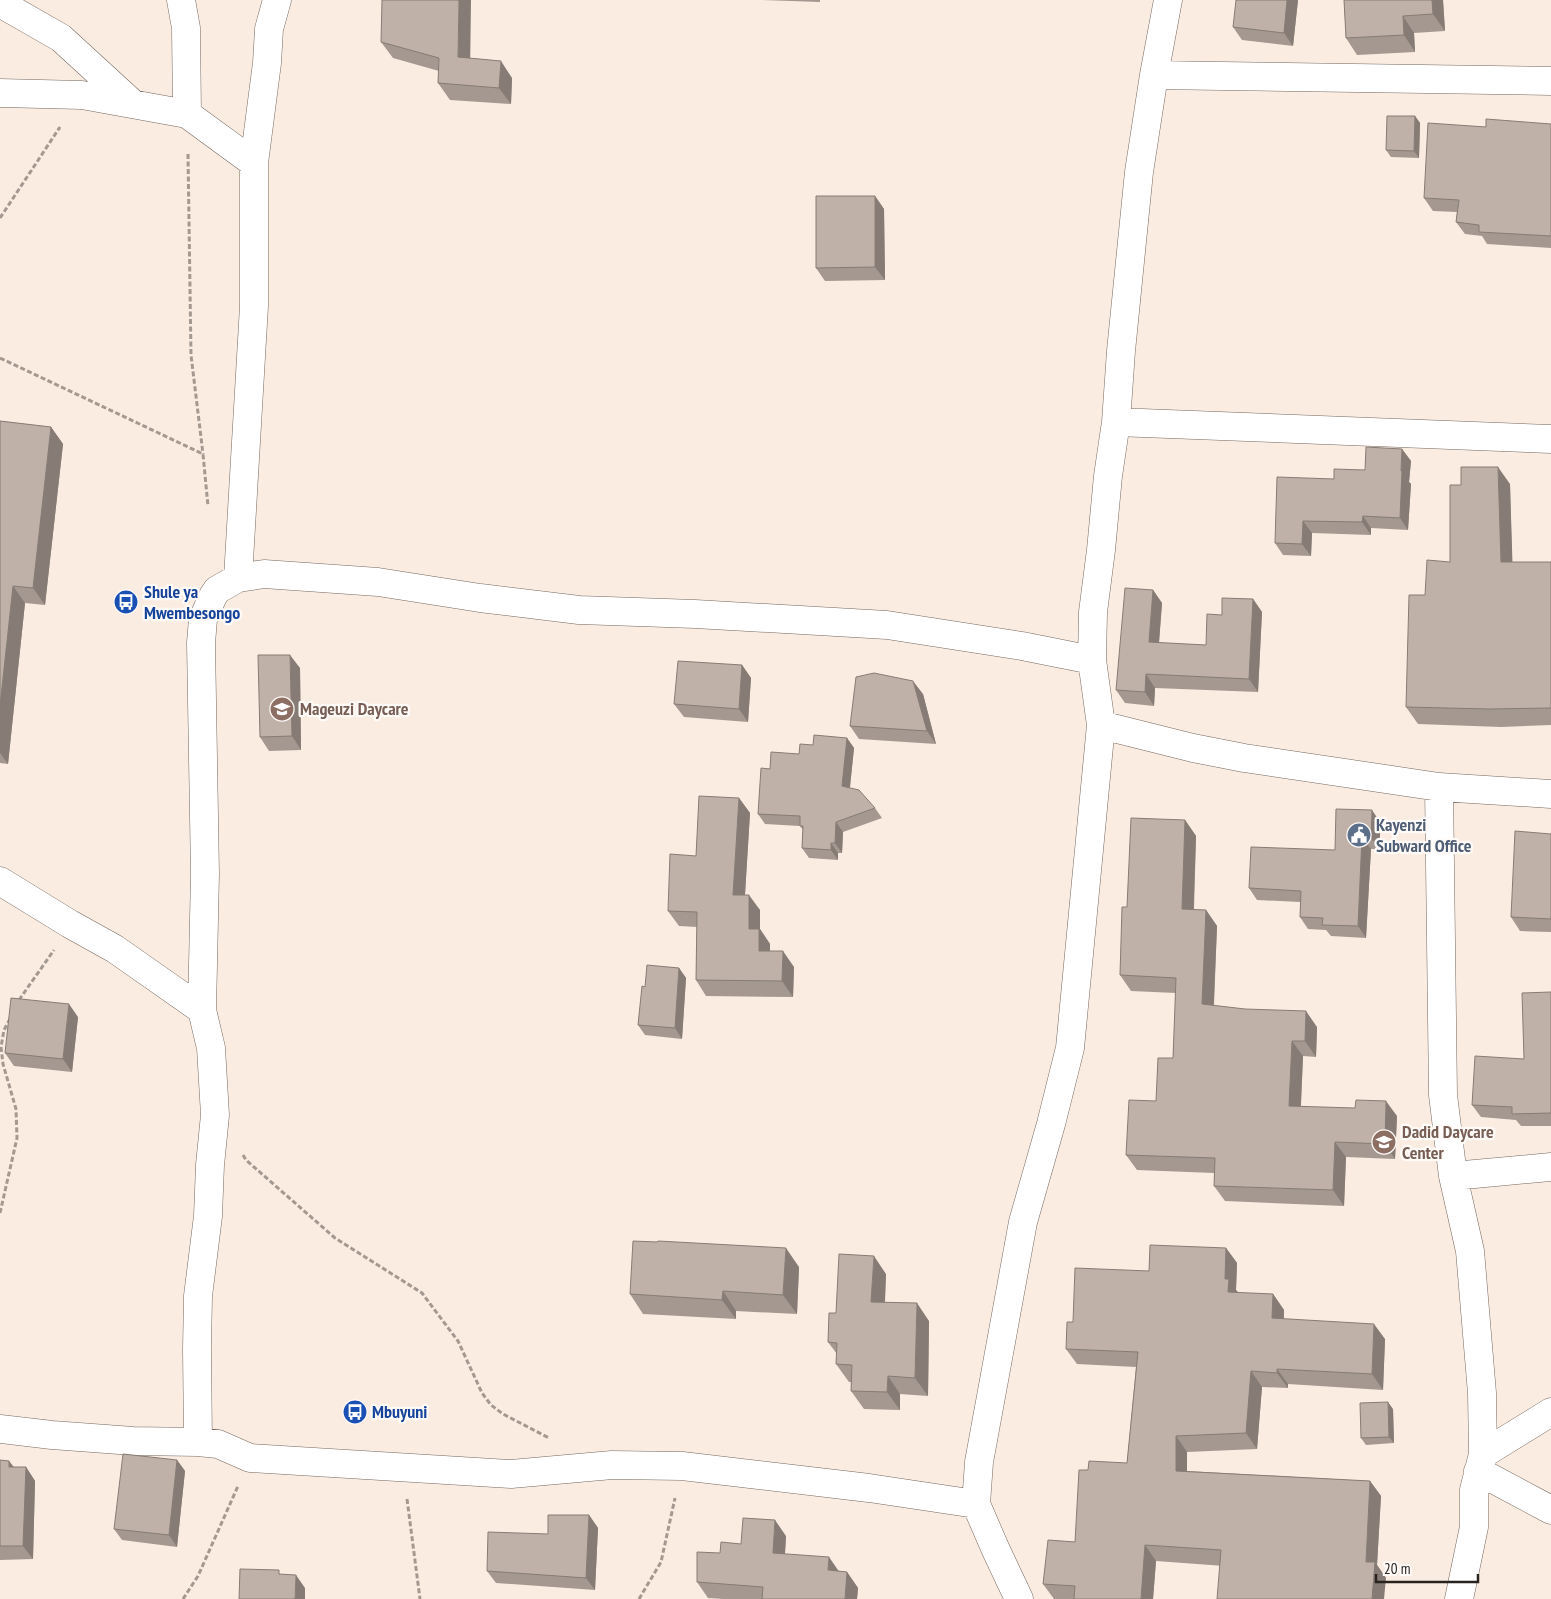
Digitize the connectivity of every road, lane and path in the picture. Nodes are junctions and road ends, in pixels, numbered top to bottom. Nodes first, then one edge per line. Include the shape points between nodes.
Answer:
1 (181, 0) edge
2 (277, 0) edge
3 (1168, 0) edge
4 (0, 3) edge
5 (1154, 75) junction
6 (1551, 81) edge
7 (0, 93) edge
8 (82, 95) junction
9 (133, 104) junction
10 (187, 114) junction
11 (254, 163) junction
12 (0, 218) edge
13 (0, 358) edge
14 (1116, 422) junction
15 (1551, 439) edge
16 (203, 454) junction
17 (209, 512) dead end
18 (238, 578) junction
19 (1092, 660) junction
20 (1100, 725) junction
21 (1440, 787) junction
22 (1551, 794) edge
23 (0, 881) edge
24 (70, 924) junction
25 (18, 1002) edge
26 (202, 1010) junction
27 (11, 1016) edge
28 (215, 1115) junction
29 (1551, 1167) edge
30 (1453, 1176) junction
31 (0, 1213) edge
32 (1551, 1412) edge
33 (0, 1429) edge
34 (554, 1440) dead end
35 (198, 1442) junction
36 (250, 1458) junction
37 (1481, 1462) junction
38 (682, 1466) junction
39 (404, 1469) junction
40 (976, 1504) junction
41 (1551, 1510) edge
42 (183, 1599) edge
43 (420, 1599) edge
44 (639, 1599) edge
45 (1019, 1599) edge
46 (1459, 1599) edge

1 - 10 street via 186,28
2 - 11 street via 269,29
3 - 5 street
4 - 9 street via 61,38
5 - 6 street
5 - 14 street via 1139,172
7 - 8 street
8 - 9 street
8 - 12 path
9 - 10 street
10 - 11 street
10 - 16 path via 192,355
11 - 18 street via 254,306
13 - 16 path
14 - 15 street
14 - 19 street via 1093,612
16 - 17 path
18 - 19 street via 264,574 378,582 579,610 887,625
18 - 26 street via 217,590 213,596 203,619 200,643 205,874
19 - 20 street
20 - 21 street via 1244,758
20 - 40 street via 1070,1048 1023,1222 979,1462
21 - 22 street
21 - 30 street via 1443,1095
23 - 24 street
24 - 25 path
24 - 26 street via 115,949
26 - 28 street via 211,1048
27 - 31 path via 1,1047 16,1110 17,1138
28 - 34 path via 246,1160 335,1238 422,1293 458,1341 482,1393 492,1404 503,1414
28 - 35 street via 198,1296
29 - 30 street
30 - 37 street via 1470,1251 1482,1393
32 - 37 street
33 - 35 street via 133,1441
35 - 36 street via 218,1444
36 - 39 street
36 - 42 path via 198,1576
37 - 41 street
37 - 46 street via 1474,1490 1474,1527
38 - 39 street via 612,1465 511,1474
38 - 40 street
38 - 44 path via 661,1562
39 - 43 path
40 - 45 street

